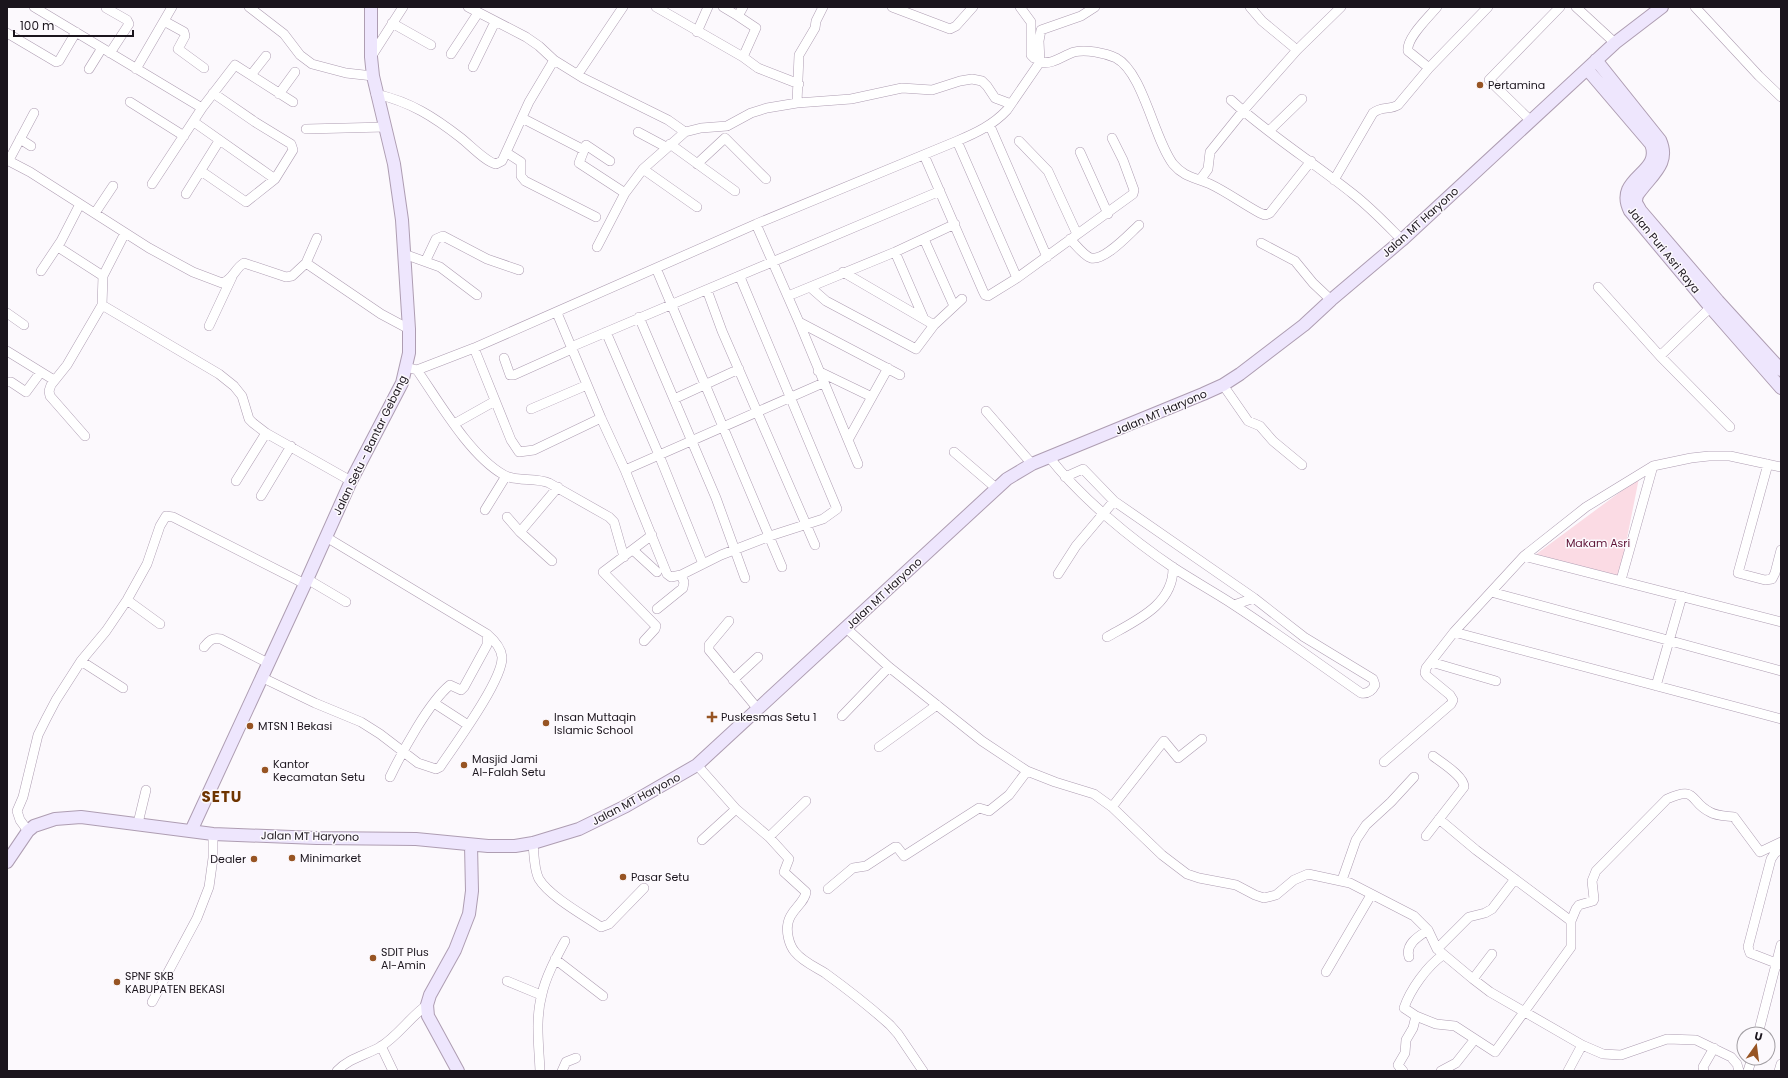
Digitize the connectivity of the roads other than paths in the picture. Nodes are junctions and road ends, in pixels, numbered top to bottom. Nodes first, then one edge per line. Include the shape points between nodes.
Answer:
1 (34, 7) edge
2 (172, 7) edge
3 (249, 7) edge
4 (371, 7) edge
5 (403, 7) edge
6 (468, 7) edge
7 (623, 7) edge
8 (656, 7) edge
9 (708, 7) edge
10 (722, 7) edge
11 (743, 7) edge
12 (823, 7) edge
13 (892, 7) edge
14 (973, 7) edge
15 (1020, 7) edge
16 (1095, 7) edge
17 (1250, 7) edge
18 (1341, 7) edge
19 (1437, 7) edge
20 (1488, 7) edge
21 (1560, 7) edge
22 (1576, 7) edge
23 (1660, 7) edge
24 (1695, 7) edge
25 (106, 8) edge
26 (47, 11) edge
27 (481, 11) edge
28 (738, 16) junction
29 (164, 20) junction
30 (495, 22) junction
31 (392, 23) junction
32 (76, 32) junction
33 (697, 32) junction
34 (7, 33) edge
35 (1615, 43) junction
36 (431, 45) dead end
37 (1297, 50) junction
38 (106, 51) junction
39 (451, 54) dead end
40 (266, 56) dead end
41 (371, 57) junction
42 (743, 57) junction
43 (554, 60) junction
44 (1040, 61) junction
45 (1591, 64) junction
46 (472, 67) dead end
47 (204, 68) dead end
48 (1429, 68) junction
49 (89, 69) dead end
50 (136, 69) junction
51 (295, 72) dead end
52 (578, 74) junction
53 (251, 75) junction
54 (373, 76) junction
55 (799, 84) junction
56 (213, 93) junction
57 (279, 94) junction
58 (376, 94) junction
59 (1781, 97) edge
60 (1302, 99) dead end
61 (1231, 100) dead end
62 (130, 102) dead end
63 (293, 102) dead end
64 (797, 103) junction
65 (1007, 103) junction
66 (202, 108) junction
67 (1243, 111) junction
68 (34, 113) dead end
69 (522, 118) junction
70 (1530, 121) junction
71 (194, 122) junction
72 (990, 126) junction
73 (385, 127) junction
74 (306, 129) dead end
75 (1270, 131) junction
76 (638, 132) dead end
77 (685, 132) junction
78 (184, 136) junction
79 (1112, 138) dead end
80 (20, 139) junction
81 (219, 141) junction
82 (1019, 141) dead end
83 (957, 142) junction
84 (31, 146) dead end
85 (668, 146) junction
86 (584, 150) junction
87 (1080, 152) dead end
88 (507, 153) junction
89 (924, 155) junction
90 (8, 160) edge
91 (610, 161) dead end
92 (1310, 161) junction
93 (697, 164) junction
94 (643, 169) junction
95 (201, 171) junction
96 (275, 179) junction
97 (766, 179) dead end
98 (1200, 180) junction
99 (1334, 180) junction
100 (152, 184) dead end
101 (113, 186) dead end
102 (735, 191) dead end
103 (940, 191) junction
104 (186, 194) dead end
105 (625, 194) junction
106 (80, 204) junction
107 (697, 207) dead end
108 (96, 213) junction
109 (1108, 214) junction
110 (596, 217) dead end
111 (756, 224) junction
112 (955, 224) junction
113 (1139, 225) dead end
114 (125, 233) junction
115 (1073, 237) junction
116 (317, 238) dead end
117 (924, 239) junction
118 (1402, 240) junction
119 (1261, 243) dead end
120 (58, 247) junction
121 (597, 247) dead end
122 (895, 252) junction
123 (404, 254) junction
124 (1047, 257) junction
125 (426, 260) junction
126 (772, 262) junction
127 (306, 264) junction
128 (656, 268) junction
129 (519, 270) dead end
130 (41, 271) dead end
131 (843, 272) junction
132 (103, 276) junction
133 (740, 276) junction
134 (232, 277) junction
135 (1017, 278) junction
136 (810, 287) junction
137 (1598, 287) dead end
138 (707, 290) junction
139 (477, 295) dead end
140 (788, 296) junction
141 (962, 299) dead end
142 (1331, 300) junction
143 (672, 304) junction
144 (102, 305) junction
145 (1714, 305) junction
146 (954, 306) junction
147 (557, 312) junction
148 (7, 313) edge
149 (639, 317) junction
150 (924, 319) junction
151 (799, 322) junction
152 (24, 325) dead end
153 (209, 326) dead end
154 (934, 326) junction
155 (409, 329) junction
156 (606, 332) junction
157 (474, 348) junction
158 (571, 348) junction
159 (7, 351) edge
160 (1660, 356) junction
161 (504, 358) dead end
162 (412, 368) junction
163 (888, 368) junction
164 (739, 369) junction
165 (1781, 370) edge
166 (818, 371) junction
167 (40, 373) junction
168 (900, 375) dead end
169 (54, 380) junction
170 (7, 382) edge
171 (823, 383) junction
172 (705, 384) junction
173 (587, 385) junction
174 (1223, 385) junction
175 (1781, 388) edge
176 (790, 397) junction
177 (872, 398) junction
178 (674, 400) junction
179 (494, 401) junction
180 (531, 409) dead end
181 (986, 411) dead end
182 (757, 412) junction
183 (601, 418) junction
184 (454, 424) junction
185 (724, 426) junction
186 (1730, 427) dead end
187 (266, 433) junction
188 (85, 436) dead end
189 (692, 440) junction
190 (848, 440) junction
191 (292, 446) junction
192 (954, 452) dead end
193 (659, 455) junction
194 (1049, 457) junction
195 (858, 464) dead end
196 (1032, 464) junction
197 (1768, 464) junction
198 (1302, 465) dead end
199 (1652, 466) junction
200 (1781, 466) edge
201 (625, 470) junction
202 (506, 476) junction
203 (1065, 477) junction
204 (236, 480) dead end
205 (351, 481) junction
206 (558, 487) junction
207 (996, 488) junction
208 (261, 496) dead end
209 (1114, 501) junction
210 (484, 510) dead end
211 (1103, 512) junction
212 (507, 517) dead end
213 (806, 524) junction
214 (520, 532) junction
215 (652, 535) junction
216 (770, 536) junction
217 (326, 537) junction
218 (815, 545) dead end
219 (633, 550) junction
220 (735, 550) junction
221 (1781, 550) edge
222 (1524, 556) junction
223 (624, 557) junction
224 (552, 561) dead end
225 (703, 564) junction
226 (782, 567) dead end
227 (1173, 567) junction
228 (657, 572) dead end
229 (1058, 574) dead end
230 (680, 575) junction
231 (745, 578) dead end
232 (1621, 580) junction
233 (306, 582) junction
234 (1491, 592) junction
235 (1682, 596) junction
236 (1254, 598) junction
237 (127, 600) junction
238 (346, 602) dead end
239 (1234, 605) junction
240 (657, 609) dead end
241 (729, 621) dead end
242 (1781, 622) edge
243 (160, 624) dead end
244 (846, 628) junction
245 (1454, 632) junction
246 (487, 634) junction
247 (1107, 637) dead end
248 (644, 641) dead end
249 (1668, 641) junction
250 (204, 648) dead end
251 (758, 656) dead end
252 (82, 661) junction
253 (1431, 662) junction
254 (268, 663) junction
255 (889, 667) junction
256 (1781, 671) edge
257 (261, 677) junction
258 (733, 680) junction
259 (1496, 681) dead end
260 (1656, 686) junction
261 (123, 688) dead end
262 (434, 703) junction
263 (937, 705) junction
264 (757, 708) junction
265 (842, 716) dead end
266 (1781, 720) edge
267 (468, 725) junction
268 (1202, 739) dead end
269 (879, 747) dead end
270 (403, 750) junction
271 (1433, 756) dead end
272 (1384, 762) dead end
273 (697, 765) junction
274 (1027, 771) junction
275 (390, 777) dead end
276 (1414, 777) dead end
277 (146, 790) dead end
278 (806, 801) dead end
279 (1112, 807) junction
280 (736, 809) junction
281 (1439, 819) junction
282 (138, 823) junction
283 (28, 831) junction
284 (191, 831) junction
285 (213, 834) junction
286 (1426, 836) dead end
287 (769, 837) junction
288 (702, 840) dead end
289 (1781, 842) edge
290 (533, 843) junction
291 (470, 845) junction
292 (1781, 849) edge
293 (7, 862) edge
294 (1515, 879) junction
295 (1342, 880) junction
296 (644, 888) dead end
297 (828, 890) dead end
298 (1371, 895) junction
299 (1571, 922) junction
300 (1428, 930) junction
301 (565, 941) dead end
302 (1781, 945) edge
303 (1440, 952) junction
304 (1492, 954) dead end
305 (1409, 957) dead end
306 (556, 959) junction
307 (1778, 964) edge
308 (1326, 972) dead end
309 (1473, 980) junction
310 (507, 981) dead end
311 (541, 995) junction
312 (603, 996) dead end
313 (152, 1002) dead end
314 (427, 1005) junction
315 (1524, 1012) junction
316 (1416, 1016) junction
317 (1760, 1026) edge
318 (1475, 1039) junction
319 (1582, 1045) junction
320 (380, 1046) junction
321 (1714, 1048) junction
322 (576, 1058) dead end
323 (1781, 1064) edge
324 (337, 1071) edge
325 (393, 1071) edge
326 (458, 1071) edge
327 (540, 1071) edge
328 (562, 1071) edge
329 (923, 1071) edge
330 (1403, 1071) edge
331 (1441, 1071) edge
332 (1568, 1071) edge
333 (1704, 1071) edge
334 (1739, 1071) edge
335 (1779, 1071) edge

1 - 26 street
2 - 29 street
3 - 54 street via 284,34 300,55 312,64 346,74
4 - 41 main road, Jalan Setu - Bantar Gebang
5 - 31 street
6 - 27 street
7 - 52 street
8 - 33 street
9 - 33 street
10 - 28 street
11 - 28 street
12 - 55 street via 800,55
13 - 14 street via 950,29
15 - 44 street via 1031,22 1031,55
16 - 44 street via 1081,16 1041,30
17 - 37 street via 1262,21
18 - 37 street
19 - 48 street via 1407,45 1408,51
20 - 48 street
21 - 70 street via 1488,80
22 - 35 street
23 - 35 main road, Jalan MT Haryono
24 - 59 street
25 - 38 street via 129,23
26 - 32 street
27 - 30 street
27 - 39 street
28 - 42 street via 756,28
29 - 47 street via 185,34 179,50
29 - 50 street
30 - 43 street via 540,46
30 - 46 street
31 - 36 street
31 - 41 street
32 - 34 street via 56,62
32 - 38 street
33 - 42 street
35 - 45 main road, Jalan MT Haryono
37 - 67 street
38 - 49 street
38 - 50 street
40 - 53 street
41 - 54 main road, Jalan Setu - Bantar Gebang
42 - 55 street via 758,68
43 - 52 street
43 - 69 street
44 - 65 street
44 - 98 street via 1050,63 1082,50 1111,56 1122,62 1141,92 1170,158 1186,176
45 - 70 main road, Jalan MT Haryono
45 - 145 main road, Jalan Puri Asri Raya via 1610,88 1660,140 1664,149 1661,164 1637,195 1636,202 1653,232
48 - 99 street via 1398,105 1394,108 1378,109 1372,113
50 - 66 street
51 - 57 street
52 - 77 street via 668,120
53 - 56 street via 235,65
53 - 57 street
54 - 58 main road, Jalan Setu - Bantar Gebang
55 - 64 street
56 - 66 street
56 - 96 street via 292,146 291,154
57 - 63 street
58 - 73 main road, Jalan Setu - Bantar Gebang
58 - 88 street via 421,110 492,163 502,161
60 - 75 street
61 - 67 street
62 - 78 street
64 - 65 street via 851,98 902,88 932,90 972,79 985,84 993,96
64 - 77 street via 760,110 727,126
65 - 72 street via 1004,114
66 - 71 street
67 - 75 street
67 - 98 street via 1210,152 1208,169
68 - 80 street
69 - 86 street
69 - 88 street
70 - 118 main road, Jalan MT Haryono
71 - 78 street
71 - 81 street
72 - 83 street
72 - 124 street
73 - 74 street
73 - 123 main road, Jalan Setu - Bantar Gebang via 399,192
75 - 92 street
76 - 85 street
77 - 85 street
78 - 100 street
79 - 109 street via 1134,191
80 - 84 street
80 - 90 street
81 - 95 street
81 - 96 street
82 - 115 street via 1048,171
83 - 89 street
83 - 135 street
85 - 93 street
85 - 94 street
86 - 91 street via 586,145
86 - 105 street via 580,164
87 - 109 street
88 - 110 street via 521,162 522,176 525,180
89 - 103 street
89 - 111 street
90 - 106 street
92 - 98 street via 1268,215
92 - 99 street
93 - 97 street via 725,138
93 - 102 street
94 - 105 street
94 - 107 street
95 - 96 street via 246,202
95 - 104 street
99 - 118 street via 1368,207
101 - 108 street
103 - 112 street
103 - 126 street
105 - 121 street
106 - 108 street
106 - 120 street
108 - 114 street
109 - 115 street
111 - 126 street
111 - 128 street
112 - 117 street
112 - 135 street via 985,295 990,295
113 - 115 street via 1109,252 1097,258 1088,256
114 - 132 street
114 - 134 street via 193,272 222,283
115 - 124 street
116 - 127 street
117 - 122 street
117 - 146 street
118 - 142 main road, Jalan MT Haryono
119 - 142 street via 1295,261
120 - 130 street
120 - 132 street
122 - 131 street
122 - 150 street
123 - 125 street
123 - 155 main road, Jalan Setu - Bantar Gebang
124 - 135 street
125 - 129 street via 436,239 443,236 487,259
125 - 139 street via 440,266
126 - 133 street
126 - 140 street
127 - 134 street via 286,278 244,263
127 - 155 street via 381,314
128 - 143 street
128 - 147 street
131 - 136 street
131 - 150 street
132 - 144 street
133 - 138 street
133 - 176 street
134 - 153 street
136 - 140 street
136 - 154 street via 826,301 915,349
137 - 160 street
138 - 143 street
138 - 164 street
140 - 151 street
141 - 146 street
142 - 174 main road, Jalan MT Haryono via 1304,325
143 - 149 street
143 - 172 street
144 - 169 street via 67,365
144 - 187 street via 227,380 242,396 249,419
145 - 160 street
145 - 165 main road, Jalan Puri Asri Raya
145 - 175 main road, Jalan Puri Asri Raya
146 - 154 street
147 - 157 street
147 - 158 street
148 - 152 street
149 - 156 street
149 - 178 street
150 - 154 street
151 - 163 street
151 - 166 street
155 - 162 main road, Jalan Setu - Bantar Gebang
156 - 158 street
156 - 193 street
157 - 162 street
157 - 179 street
158 - 161 street via 514,375 510,375
158 - 173 street
159 - 167 street
160 - 186 street
162 - 184 street
162 - 205 main road, Jalan Setu - Bantar Gebang
163 - 168 street
163 - 177 street
164 - 172 street
164 - 182 street
166 - 171 street
166 - 177 street
167 - 169 street
167 - 170 street via 26,392
169 - 188 street via 49,393
171 - 176 street
171 - 190 street
172 - 178 street
172 - 185 street
173 - 180 street
173 - 183 street
174 - 194 main road, Jalan MT Haryono
174 - 198 street via 1248,421 1260,426 1273,441
176 - 182 street
176 - 213 street via 837,508 836,512 823,519
177 - 190 street
178 - 189 street
179 - 183 street via 514,447 522,453 534,450
179 - 184 street
181 - 196 street
182 - 185 street
182 - 213 street
183 - 201 street
184 - 202 street via 481,456
185 - 189 street
185 - 216 street
187 - 191 street
187 - 204 street
189 - 193 street
189 - 220 street
190 - 195 street
191 - 205 street
191 - 208 street
192 - 207 street
193 - 201 street
193 - 225 street
194 - 196 main road, Jalan MT Haryono
194 - 203 street
196 - 207 main road, Jalan MT Haryono
197 - 199 street via 1730,456 1709,456
197 - 200 street
197 - 221 street via 1738,573 1765,580 1772,579
199 - 222 street via 1586,507
199 - 232 street
201 - 215 street
202 - 206 street via 546,481
202 - 210 street
203 - 209 street via 1082,469
203 - 211 street
205 - 217 main road, Jalan Setu - Bantar Gebang
206 - 214 street
206 - 223 street via 610,517 614,522
207 - 244 main road, Jalan MT Haryono
209 - 211 street
209 - 236 street
211 - 227 street
211 - 229 street
212 - 214 street
213 - 216 street
213 - 218 street
214 - 224 street
215 - 219 street
215 - 230 street via 668,576
216 - 220 street
216 - 226 street
217 - 233 main road, Jalan Setu - Bantar Gebang
217 - 246 street
219 - 223 street
219 - 228 street
220 - 225 street
220 - 231 street
222 - 232 street
222 - 234 street
223 - 248 street via 603,572 656,626
225 - 230 street
227 - 239 street
227 - 247 street via 1172,584 1163,598 1149,612
230 - 240 street via 684,588
232 - 235 street
233 - 237 street via 169,515 162,522 147,564
233 - 238 street
233 - 254 main road, Jalan Setu - Bantar Gebang
234 - 245 street
234 - 249 street
235 - 242 street
235 - 249 street
236 - 239 street
236 - 239 street via 1304,637 1373,679 1375,685 1372,690 1361,693
237 - 243 street
237 - 252 street
241 - 258 street via 708,647
244 - 255 street
244 - 264 main road, Jalan MT Haryono
245 - 253 street
245 - 260 street
246 - 262 street via 484,652 463,688 460,690 450,686
246 - 267 street via 497,644 502,658 500,670
249 - 256 street
249 - 260 street
250 - 254 street via 210,640 221,639
251 - 258 street
252 - 261 street
252 - 283 street via 56,700 38,735 23,797 17,811
253 - 259 street
253 - 272 street via 1425,673 1453,700
254 - 257 main road, Jalan Setu - Bantar Gebang
255 - 263 street
255 - 265 street
257 - 270 street via 361,722
257 - 284 main road, Jalan Setu - Bantar Gebang
258 - 264 street
260 - 266 street
262 - 267 street
262 - 270 street
263 - 269 street
263 - 274 street via 982,741
264 - 273 main road, Jalan MT Haryono
267 - 270 street via 439,769 418,763
268 - 279 street via 1178,758 1164,741
270 - 275 street
271 - 281 street via 1464,782 1464,787
273 - 280 street
273 - 290 main road, Jalan MT Haryono via 603,818
274 - 279 street via 1094,794
274 - 297 street via 1009,795 989,811 979,808 904,856 897,847 866,866 853,868
276 - 295 street via 1366,825 1356,840
277 - 282 street
278 - 287 street
279 - 295 street via 1162,855 1187,874 1199,878 1236,885 1264,898 1276,895 1294,880 1308,874
280 - 287 street
280 - 288 street
281 - 286 street
281 - 294 street
282 - 283 main road, Jalan MT Haryono via 81,817 55,819 41,823
282 - 284 main road, Jalan MT Haryono
283 - 293 main road, Jalan MT Haryono
284 - 285 main road, Jalan MT Haryono
285 - 291 main road, Jalan MT Haryono via 416,839
285 - 313 street via 209,887 197,918
287 - 329 street via 789,859 784,869 785,873 806,892 806,896 790,915 787,923 793,950 890,1025
289 - 299 street via 1760,852 1734,817 1710,813 1692,796 1680,793 1667,799 1596,871 1592,881 1594,899 1579,905
290 - 291 main road, Jalan MT Haryono via 508,846
290 - 296 street via 539,880 560,899 601,927 610,924
291 - 314 main road via 471,901 463,932 452,949
292 - 307 street via 1772,859 1748,947 1750,953
294 - 299 street
294 - 303 street via 1492,909 1485,914 1470,917
295 - 298 street
298 - 300 street via 1414,916
298 - 308 street
299 - 315 street via 1571,947
300 - 303 street
300 - 305 street via 1411,944 1408,949
301 - 306 street
302 - 307 street
303 - 309 street
303 - 316 street via 1404,1007
304 - 309 street
306 - 311 street
306 - 312 street
307 - 317 street
309 - 315 street
310 - 311 street
311 - 327 street
314 - 320 street
314 - 326 main road via 428,1016
315 - 318 street via 1495,1052
315 - 319 street
316 - 318 street via 1436,1024 1455,1026
316 - 330 street via 1406,1040 1406,1053 1398,1065
318 - 331 street via 1456,1063
319 - 321 street via 1603,1054 1621,1055 1667,1039 1696,1040
319 - 332 street
320 - 324 street via 350,1060
320 - 325 street
321 - 333 street via 1703,1067
321 - 334 street via 1731,1057
322 - 328 street via 566,1062
323 - 335 street

